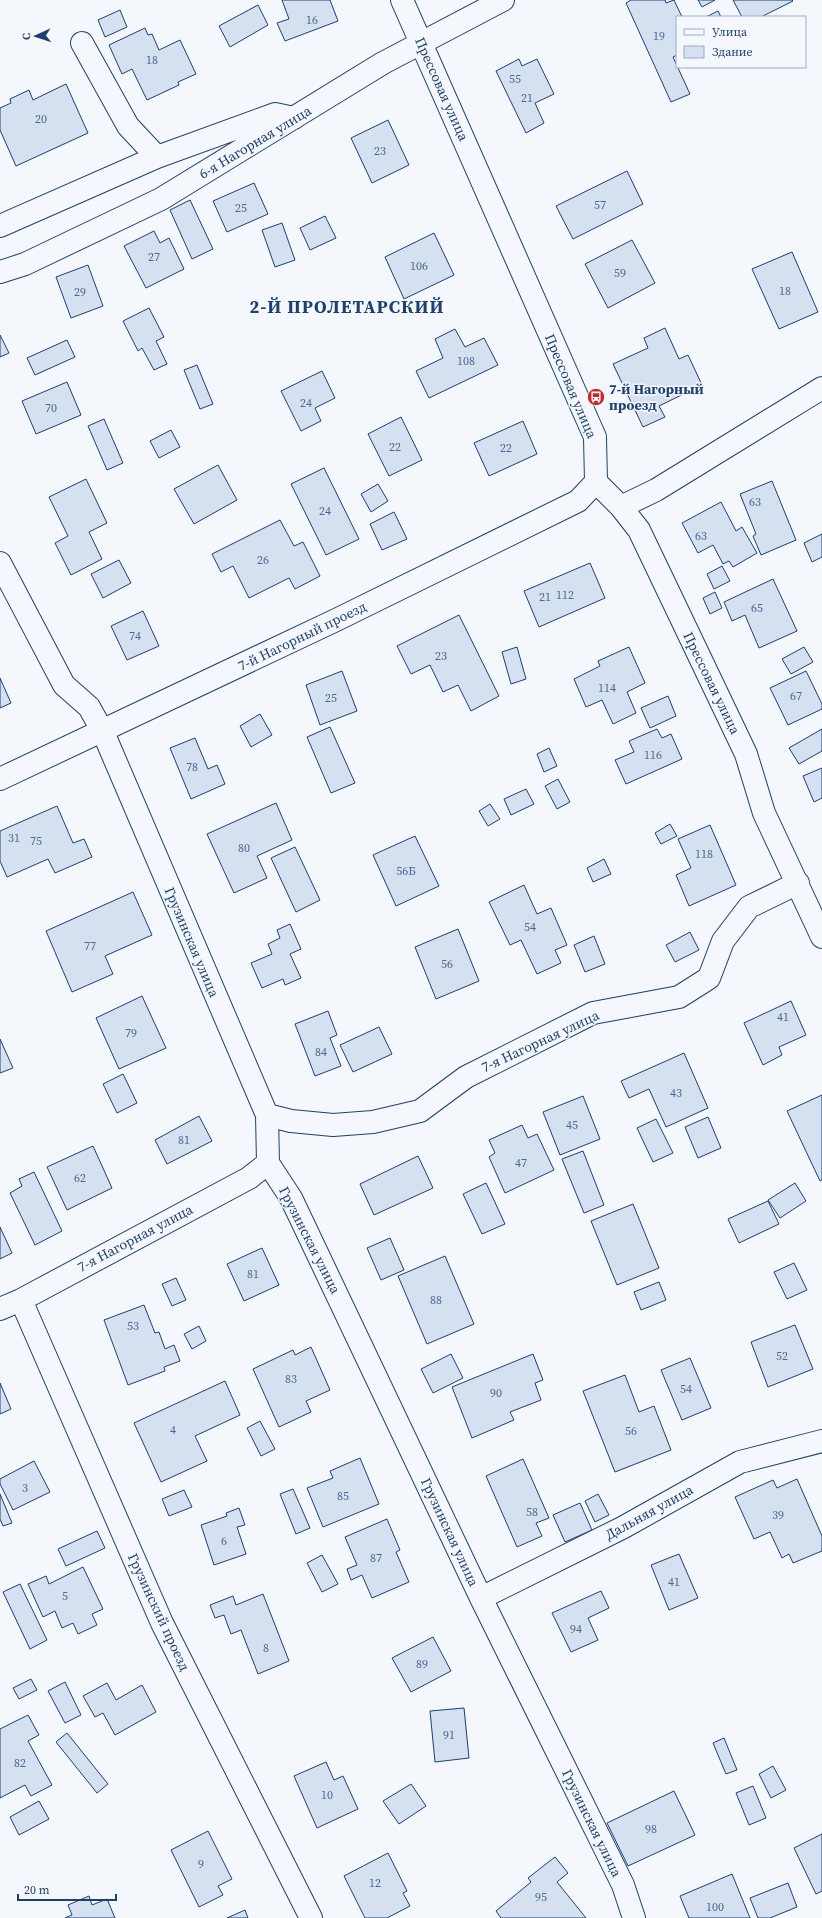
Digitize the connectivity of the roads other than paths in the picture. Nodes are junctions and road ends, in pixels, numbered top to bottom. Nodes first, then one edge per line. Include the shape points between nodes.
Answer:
1 (402, 0) edge
2 (503, 0) edge
3 (421, 42) junction
4 (82, 43) dead end
5 (296, 118) junction
6 (156, 157) junction
7 (0, 226) edge
8 (0, 272) edge
9 (822, 388) edge
10 (596, 482) junction
11 (621, 507) junction
12 (0, 563) edge
13 (103, 732) junction
14 (0, 779) edge
15 (798, 883) junction
16 (816, 907) edge
17 (822, 938) edge
18 (267, 1115) junction
19 (268, 1163) junction
20 (21, 1300) junction
21 (0, 1309) edge
22 (822, 1441) edge
23 (481, 1598) junction
24 (312, 1918) edge
25 (634, 1918) edge

1 - 3 street, Прессовая улица
2 - 3 street, 6-я Нагорная улица
3 - 5 street, 6-я Нагорная улица
3 - 10 street, Прессовая улица via 595,437
4 - 6 street via 128,126
5 - 6 street via 275,114
5 - 8 street, 6-я Нагорная улица via 162,199 25,264
6 - 7 street
9 - 11 street via 656,490
10 - 11 street, Прессовая улица
10 - 13 street, 7-й Нагорный проезд via 578,501
11 - 15 street, Прессовая улица via 639,530 746,754 764,812
12 - 13 street, Грузинская улица via 64,685 89,707
13 - 14 street, 7-й Нагорный проезд
13 - 18 street, Грузинская улица
15 - 16 street, Прессовая улица
15 - 18 street, 7-я Нагорная улица via 748,907 723,941 709,978 679,997 593,1013 466,1077 420,1111 373,1122 333,1124 291,1121
16 - 17 street, Прессовая улица
18 - 19 street, Грузинская улица
19 - 20 street, 7-я Нагорная улица via 249,1178
19 - 23 street, Грузинская улица via 291,1198
20 - 21 street, 7-я Нагорная улица
20 - 24 street, Грузинский проезд via 162,1623
22 - 23 street, Дальняя улица via 740,1462 622,1528
23 - 25 street, Грузинская улица via 623,1885

